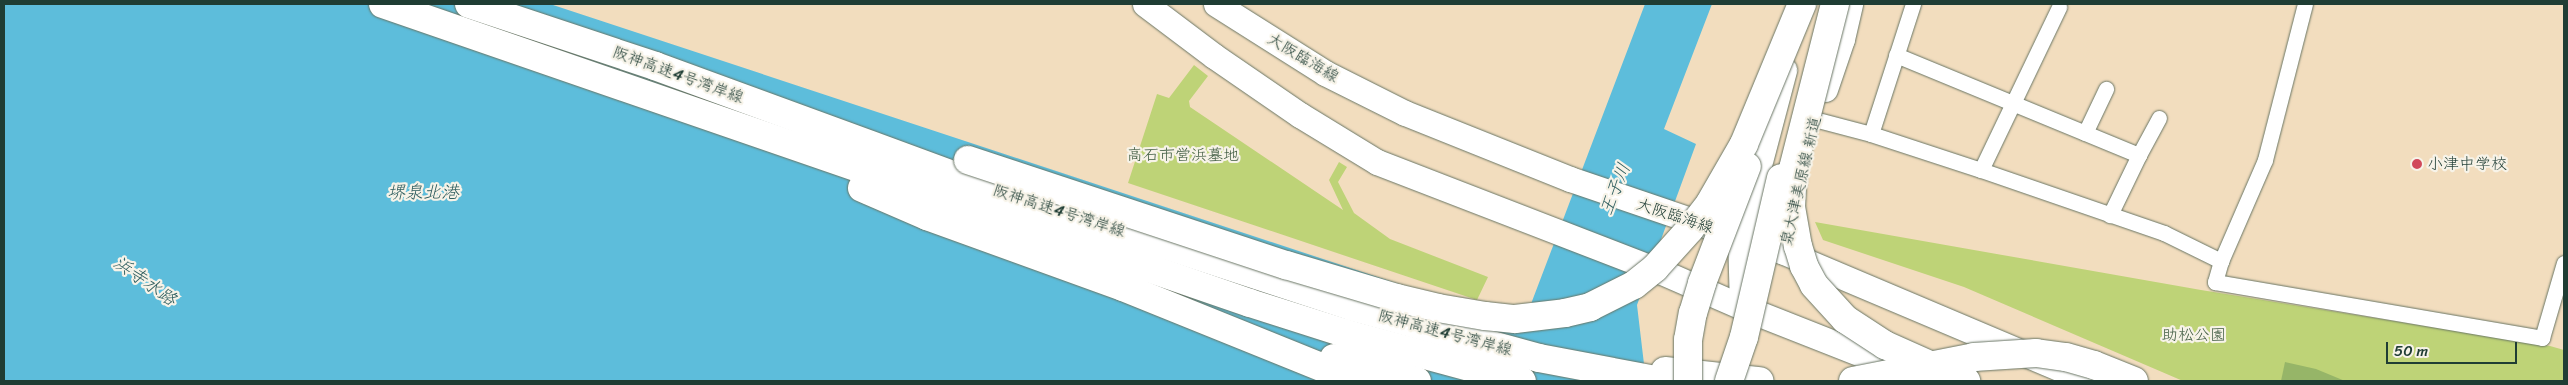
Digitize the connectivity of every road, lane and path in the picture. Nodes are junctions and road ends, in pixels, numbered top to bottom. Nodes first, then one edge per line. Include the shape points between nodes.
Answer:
1 (383, 4) edge
2 (469, 4) edge
3 (1145, 4) edge
4 (1802, 4) edge
5 (1807, 4) edge
6 (1834, 4) edge
7 (1850, 4) edge
8 (1913, 4) edge
9 (2305, 4) edge
10 (1220, 5) edge
11 (2059, 7) dead end
12 (428, 19) junction
13 (1896, 55) junction
14 (656, 66) junction
15 (2106, 90) dead end
16 (2014, 104) junction
17 (2159, 118) dead end
18 (1814, 119) junction
19 (2085, 133) junction
20 (1871, 134) junction
21 (2139, 155) junction
22 (1981, 170) junction
23 (2110, 215) junction
24 (1740, 237) junction
25 (1784, 252) junction
26 (2221, 261) junction
27 (2564, 263) edge
28 (1122, 287) junction
29 (1742, 307) junction
30 (1447, 334) junction
31 (1356, 381) edge
32 (1417, 381) edge
33 (1522, 381) edge
34 (1661, 381) edge
35 (1688, 381) edge
36 (1729, 381) edge
37 (1759, 381) edge
38 (1853, 381) edge
39 (1930, 381) edge
40 (1966, 381) edge
41 (2090, 381) edge
42 (2134, 381) edge

1 - 12 highway, 阪神高速4号湾岸線
2 - 14 highway, 阪神高速4号湾岸線
3 - 29 main road via 1300,115 1377,162 1662,272
4 - 14 highway, bridge via 1744,144 1710,202 1674,249 1634,285 1612,298 1564,314 1531,318 1485,316 1438,308 1354,286 968,160
4 - 24 main road
5 - 35 highway, bridge via 1702,283 1688,340
6 - 36 highway, bridge via 1786,157 1744,337
6 - 40 highway, bridge via 1793,169 1791,207 1804,266 1814,285 1844,319 1885,345
7 - 18 main road, 泉大津美原線 新道 via 1842,39
8 - 13 street
9 - 26 street via 2265,160
10 - 24 main road, 大阪臨海線 via 1325,73 1405,113 1570,179
11 - 16 street
12 - 28 highway via 465,36 794,158 927,216
12 - 33 highway, 阪神高速4号湾岸線 via 1250,303 1360,338
13 - 16 street
13 - 20 street
14 - 30 highway, 阪神高速4号湾岸線 via 960,178 1269,281
15 - 19 street
16 - 19 street
16 - 22 street
17 - 21 street
18 - 20 street
18 - 25 main road, 泉大津美原線 新道
19 - 21 street
20 - 22 street
21 - 23 street
22 - 23 street
23 - 26 street via 2164,233
24 - 25 main road, 大阪臨海線
24 - 29 main road
25 - 29 main road, 泉大津美原線 新道
25 - 41 main road, 大阪臨海線
26 - 27 street via 2215,282 2542,338
28 - 31 highway
28 - 32 highway via 1353,364
29 - 39 main road
30 - 34 highway, 阪神高速4号湾岸線 via 1539,358
30 - 37 highway, bridge via 1686,374
38 - 42 highway, bridge via 1974,357 2036,353 2094,365

